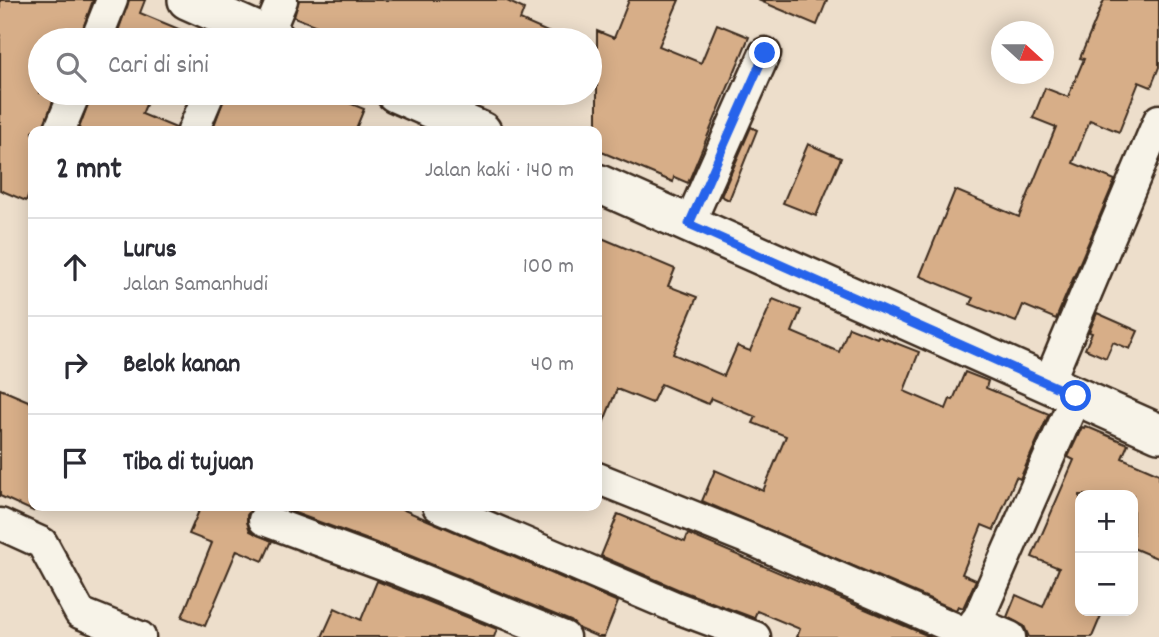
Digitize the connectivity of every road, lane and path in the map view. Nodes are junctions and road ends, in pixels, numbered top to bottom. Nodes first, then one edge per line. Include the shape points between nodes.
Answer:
1 (112, 0) edge
2 (187, 0) edge
3 (282, 0) edge
4 (101, 28) edge
5 (241, 28) edge
6 (260, 28) edge
7 (765, 53) dead end
8 (70, 105) edge
9 (204, 105) edge
10 (422, 105) edge
11 (1159, 120) edge
12 (61, 126) edge
13 (194, 126) edge
14 (471, 126) edge
15 (602, 185) edge
16 (689, 224) junction
17 (1062, 390) junction
18 (1159, 433) edge
19 (602, 480) edge
20 (450, 511) edge
21 (264, 520) dead end
22 (0, 524) edge
23 (972, 631) edge
24 (140, 637) edge
25 (564, 637) edge
26 (755, 637) edge
27 (1010, 637) edge

1 - 4 street
2 - 5 street
3 - 6 street
7 - 16 street
8 - 12 street
9 - 13 street
10 - 14 street
11 - 17 street
15 - 16 street
16 - 17 street
17 - 18 street
17 - 23 street
19 - 23 street
20 - 26 street
21 - 25 street
22 - 24 street via 41,543 80,613
23 - 27 street

